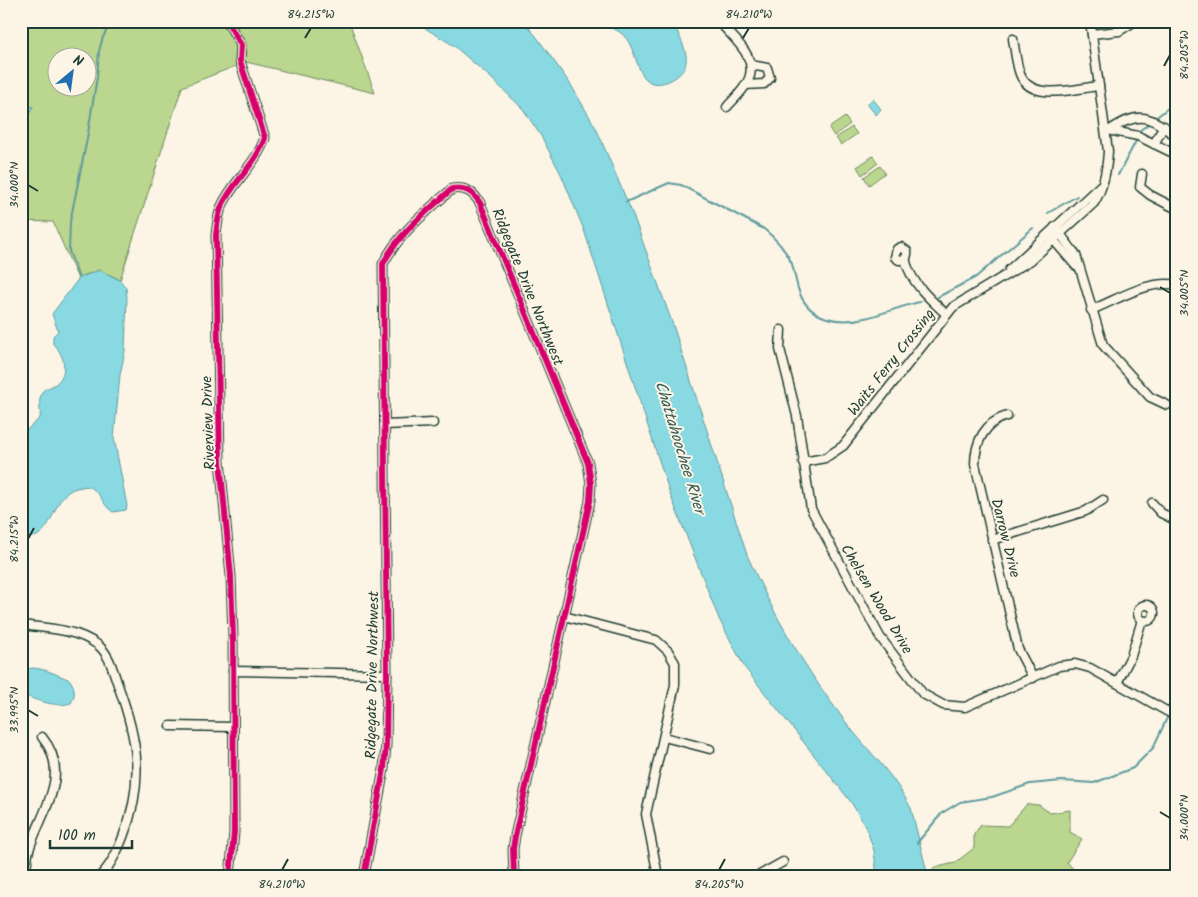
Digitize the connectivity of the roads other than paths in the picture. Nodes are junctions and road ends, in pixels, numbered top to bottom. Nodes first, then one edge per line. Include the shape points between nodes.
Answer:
1 (227, 21) edge
2 (719, 21) edge
3 (1090, 21) edge
4 (1134, 21) edge
5 (1092, 34) junction
6 (1013, 39) dead end
7 (751, 65) junction
8 (745, 85) junction
9 (1099, 86) junction
10 (727, 107) dead end
11 (1164, 126) junction
12 (1108, 130) junction
13 (1177, 137) edge
14 (1154, 144) junction
15 (1177, 154) edge
16 (1142, 174) dead end
17 (1177, 209) edge
18 (1057, 234) junction
19 (905, 259) dead end
20 (1002, 276) junction
21 (1177, 285) edge
22 (1091, 310) junction
23 (946, 314) junction
24 (781, 330) dead end
25 (1167, 405) dead end
26 (1007, 416) dead end
27 (433, 423) dead end
28 (385, 426) junction
29 (803, 462) junction
30 (1103, 500) dead end
31 (1152, 503) dead end
32 (1177, 521) edge
33 (992, 540) junction
34 (564, 616) junction
35 (1142, 620) dead end
36 (21, 625) edge
37 (233, 671) junction
38 (387, 674) junction
39 (1033, 678) junction
40 (1116, 683) junction
41 (1177, 717) edge
42 (170, 726) dead end
43 (233, 727) junction
44 (42, 737) dead end
45 (664, 737) junction
46 (710, 748) dead end
47 (783, 862) dead end
48 (106, 869) junction
49 (28, 876) edge
50 (100, 876) edge
51 (112, 876) edge
52 (230, 876) edge
53 (364, 876) edge
54 (514, 876) edge
55 (658, 876) edge
56 (758, 876) edge

1 - 37 street, Riverview Drive via 241,45 240,61 265,138 261,150 220,209 216,235 220,455 231,576
2 - 7 street via 749,55
3 - 5 street, Waits Ferry Crossing
4 - 5 street via 1120,31
5 - 9 street, Waits Ferry Crossing
6 - 9 street via 1020,74 1033,88 1047,92
7 - 8 street
7 - 8 street via 767,68 770,78 764,84
8 - 10 street
9 - 12 street, Waits Ferry Crossing
11 - 12 street via 1152,119 1138,117 1124,120
11 - 13 street
11 - 14 street
12 - 14 street via 1138,136
12 - 18 street, Waits Ferry Crossing via 1107,166 1102,188 1094,202
14 - 15 street
16 - 17 street via 1140,187
18 - 20 street, Waits Ferry Crossing via 1031,260
18 - 20 street, Waits Ferry Crossing via 1048,234
18 - 22 street via 1080,270
19 - 23 street via 922,291
20 - 23 street, Waits Ferry Crossing
21 - 22 street via 1142,288
22 - 25 street via 1099,336 1109,353 1150,398
23 - 29 street, Waits Ferry Crossing via 843,446 825,458
24 - 29 street, Chelsen Wood Drive via 780,349 798,416
26 - 33 street, Darrow Drive via 990,422 979,440 975,456
27 - 28 street
28 - 34 street, Ridgegate Drive Northwest via 383,264 402,234 452,189 471,192 480,203 588,463 590,501
28 - 38 street, Ridgegate Drive Northwest
29 - 39 street, Chelsen Wood Drive via 807,497 816,522 880,638 923,694 943,705 965,706
30 - 33 street via 1086,511
31 - 32 street via 1160,513
33 - 39 street, Darrow Drive via 1018,649
34 - 45 street via 647,636 668,651 675,663 675,686
34 - 54 street, Ridgegate Drive Northwest via 515,836
35 - 40 street via 1131,656
36 - 48 street via 69,632 98,645 108,658 124,701 138,759 138,786 130,820
37 - 38 street
37 - 43 street, Riverview Drive
38 - 53 street, Ridgegate Drive Northwest via 384,769
39 - 40 street, Chelsen Wood Drive via 1059,666 1075,664 1090,668
40 - 41 street, Chelsen Wood Drive
42 - 43 street
43 - 52 street, Riverview Drive via 234,832
44 - 49 street via 48,744 54,764 54,781 26,859
45 - 46 street
45 - 55 street via 646,814
47 - 56 street
48 - 50 street
48 - 51 street

